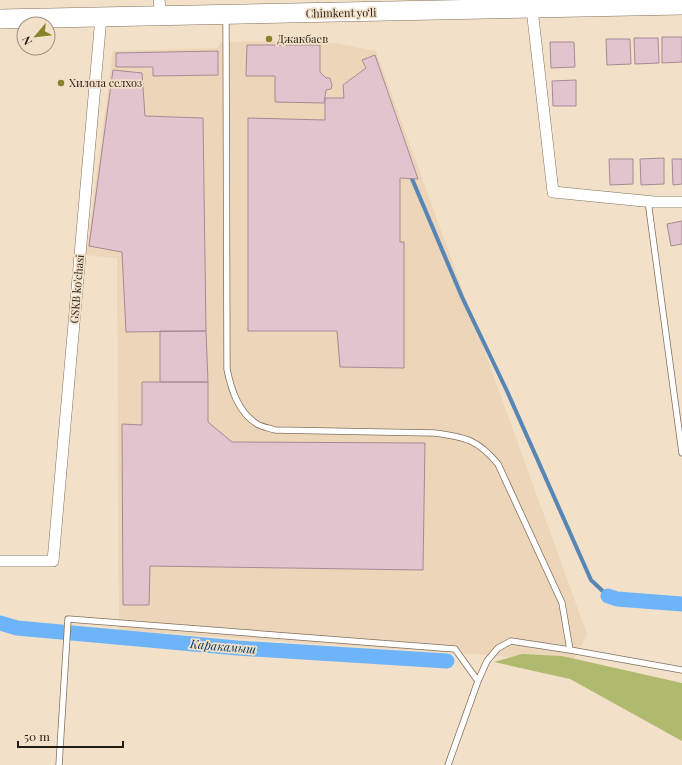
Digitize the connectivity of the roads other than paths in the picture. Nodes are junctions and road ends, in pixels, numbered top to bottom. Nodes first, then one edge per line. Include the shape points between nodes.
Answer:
1 (682, 5) edge
2 (160, 8) edge
3 (532, 9) junction
4 (226, 15) junction
5 (101, 18) junction
6 (0, 19) edge
7 (648, 201) junction
8 (682, 202) edge
9 (682, 454) edge
10 (0, 561) edge
11 (570, 650) junction
12 (682, 670) edge
13 (478, 681) junction
14 (59, 765) edge
15 (448, 765) edge

1 - 3 highway, Chimkent yo‘li
2 - 4 highway, Chimkent yo‘li
2 - 5 highway, Chimkent yo‘li
3 - 4 highway, Chimkent yo‘li via 475,8
3 - 7 street via 553,192
4 - 11 lane via 226,342 227,369 237,402 257,424 275,430 434,433 472,441 487,451 498,464 562,603
5 - 6 highway, Chimkent yo‘li
5 - 10 street, GSKB ko'chasi via 53,561
7 - 8 street
7 - 9 lane
11 - 12 lane
11 - 13 lane via 511,641 498,648 487,661
13 - 14 lane via 455,650 68,618
13 - 15 lane

